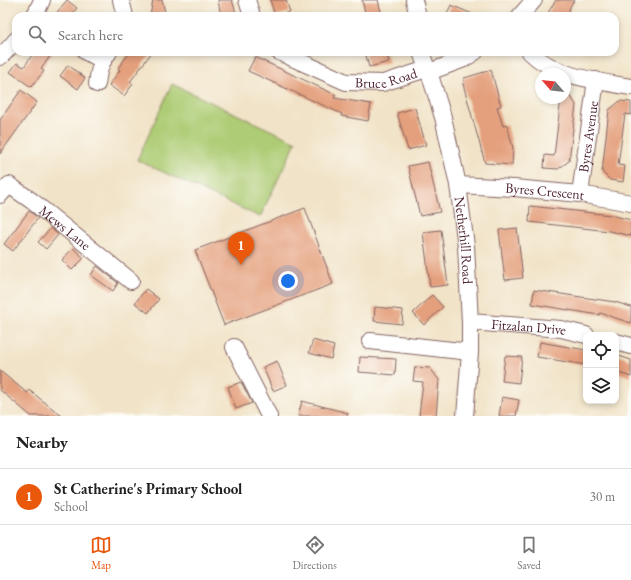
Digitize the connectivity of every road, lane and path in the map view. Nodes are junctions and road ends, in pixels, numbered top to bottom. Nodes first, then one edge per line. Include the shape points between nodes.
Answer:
1 (42, 0) edge
2 (122, 0) edge
3 (247, 0) edge
4 (406, 0) edge
5 (414, 0) edge
6 (534, 0) edge
7 (36, 12) edge
8 (124, 12) edge
9 (251, 12) edge
10 (409, 12) edge
11 (417, 12) edge
12 (524, 12) edge
13 (12, 45) edge
14 (106, 56) edge
15 (288, 56) edge
16 (422, 56) edge
17 (426, 56) edge
18 (469, 56) edge
19 (534, 56) edge
20 (0, 57) edge
21 (428, 71) junction
22 (596, 80) junction
23 (97, 84) dead end
24 (631, 87) edge
25 (458, 185) junction
26 (580, 194) junction
27 (0, 195) edge
28 (631, 203) edge
29 (131, 281) dead end
30 (470, 322) junction
31 (583, 334) edge
32 (370, 341) dead end
33 (619, 343) edge
34 (631, 346) edge
35 (234, 347) dead end
36 (470, 352) junction
37 (269, 416) edge
38 (465, 416) edge

1 - 7 street
2 - 8 street
3 - 9 street
4 - 10 street
5 - 11 street
6 - 12 street
13 - 20 street
14 - 23 street via 99,70
15 - 21 street, Bruce Road via 346,82 383,83
16 - 21 street, Netherhill Road
17 - 21 street, Netherhill Road
18 - 21 street, Bruce Road
19 - 22 street via 565,73
21 - 25 street, Netherhill Road via 443,117
22 - 24 street
22 - 26 street, Byres Avenue
25 - 26 street, Byres Crescent
25 - 30 street, Netherhill Road via 466,246
26 - 28 street, Byres Crescent
27 - 29 street, Mews Lane via 9,185
30 - 31 street, Fitzalan Drive
30 - 36 street, Netherhill Road
32 - 36 street
33 - 34 street
35 - 37 street
36 - 38 street, Netherhill Road

